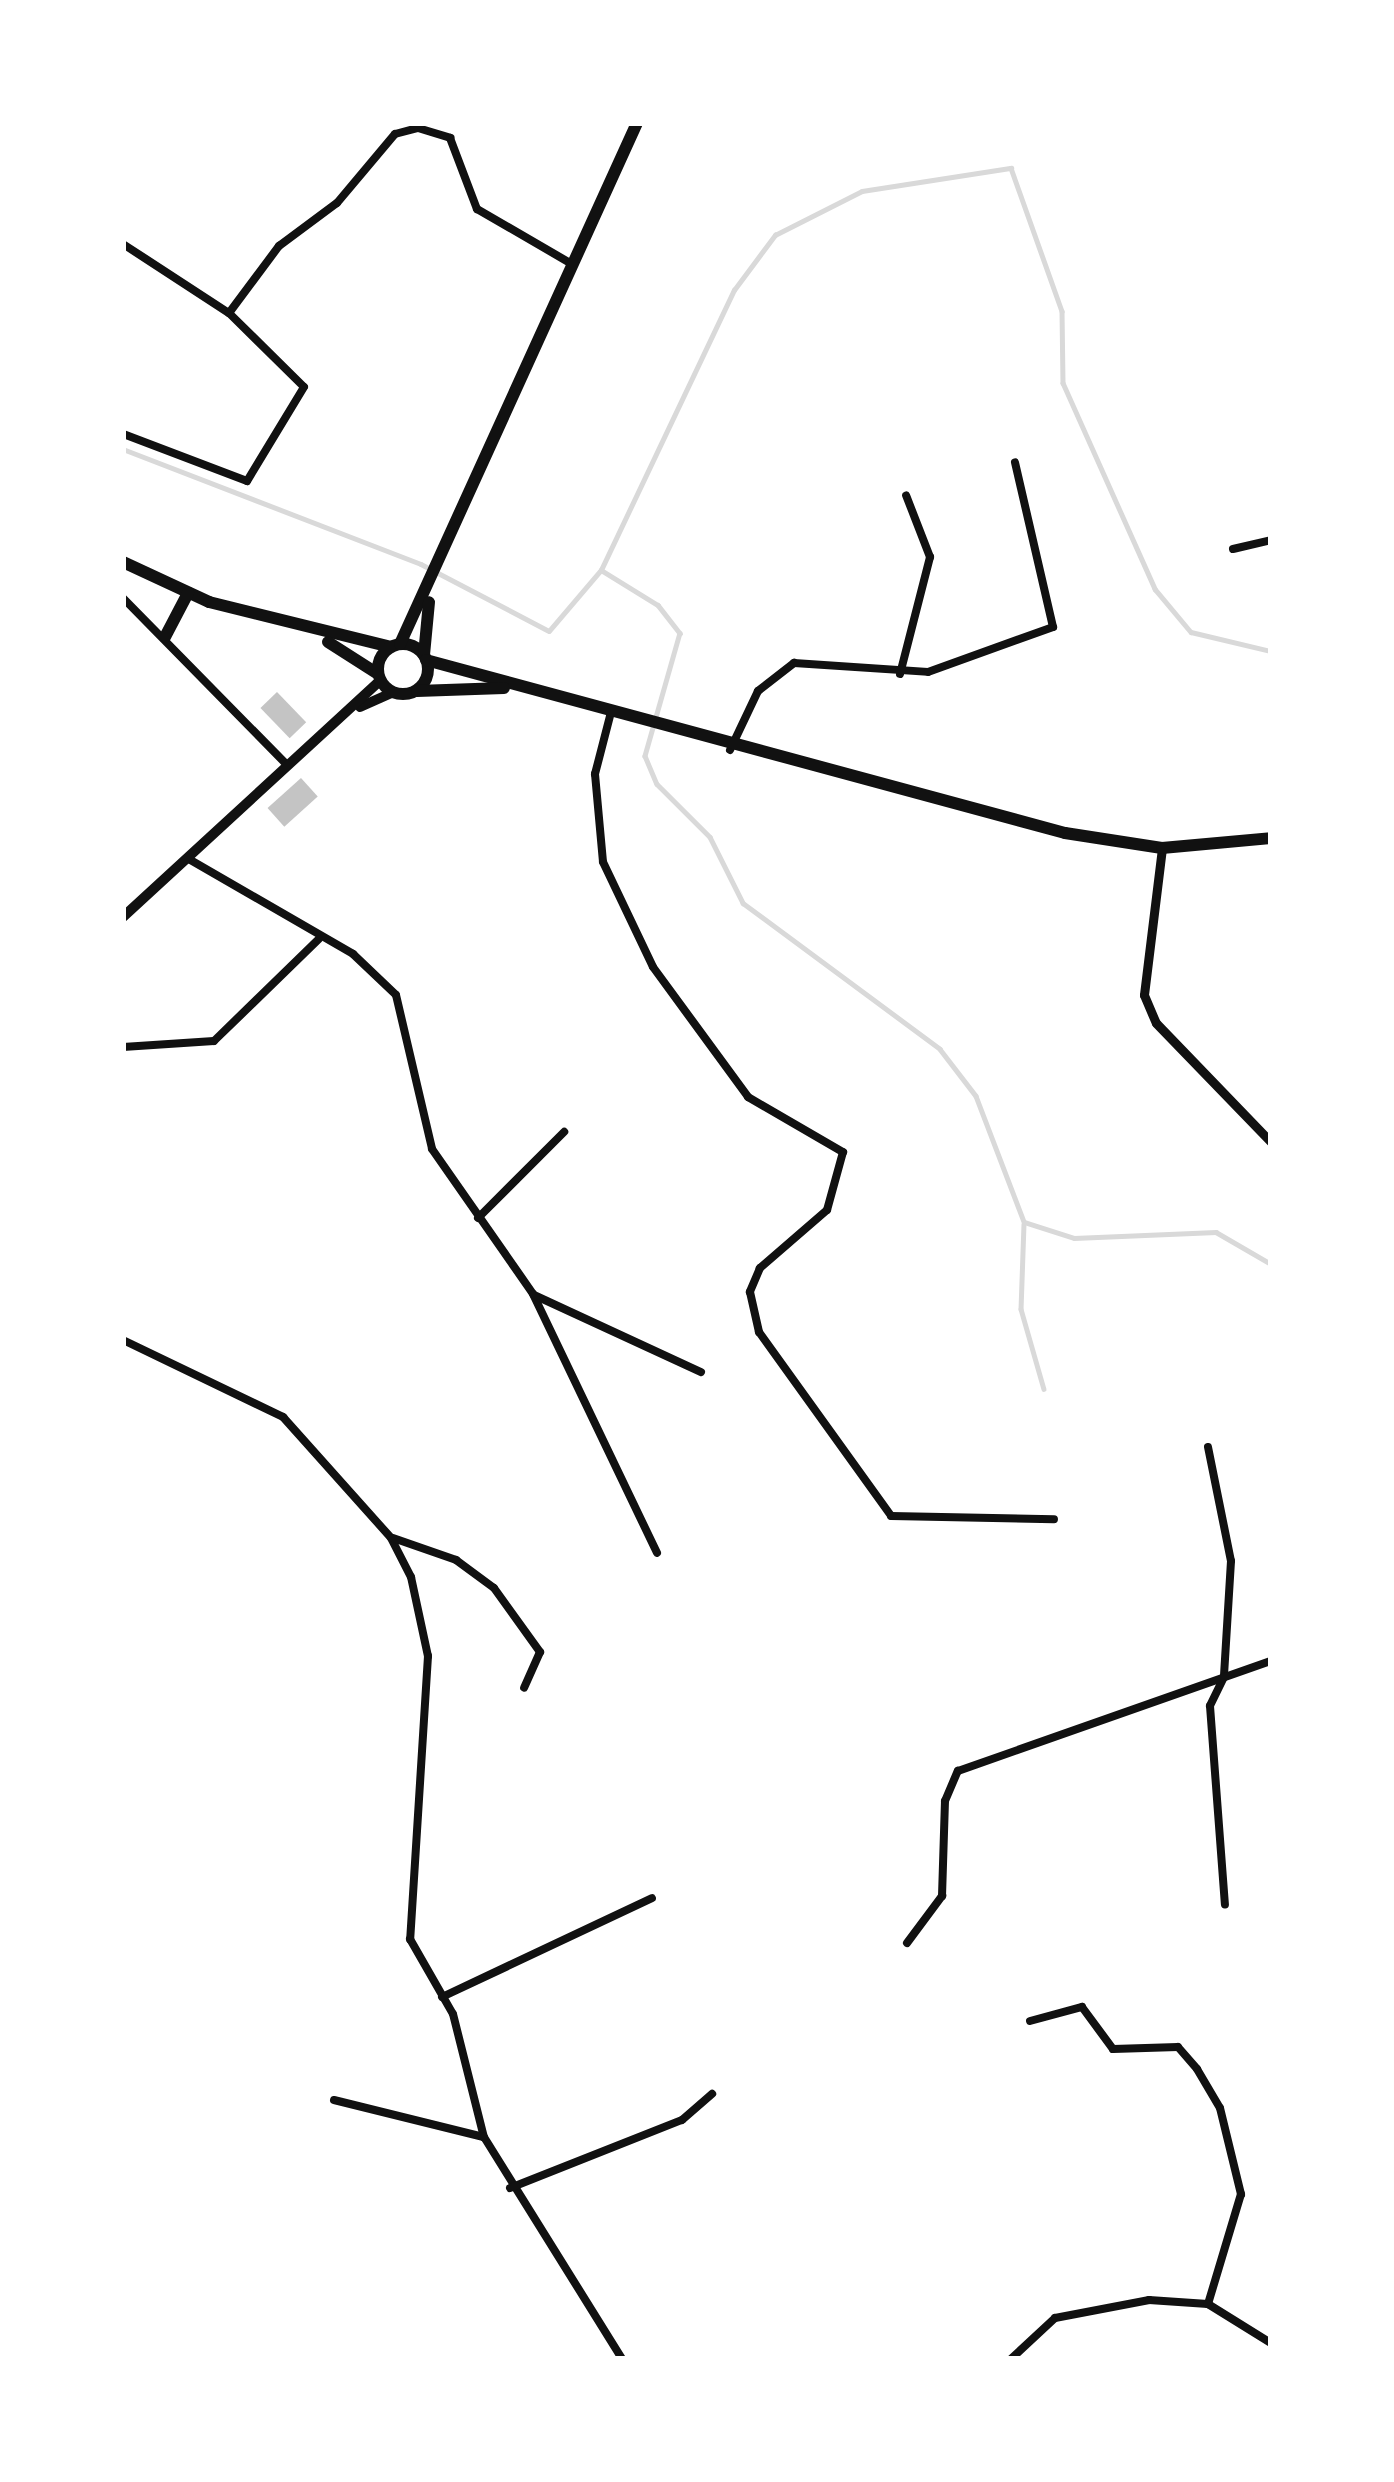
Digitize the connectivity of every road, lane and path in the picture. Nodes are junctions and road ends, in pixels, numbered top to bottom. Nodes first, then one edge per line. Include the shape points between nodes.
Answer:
1 (637, 123) edge
2 (123, 244) edge
3 (572, 264) junction
4 (229, 313) junction
5 (123, 434) edge
6 (1015, 462) dead end
7 (906, 495) dead end
8 (1271, 539) edge
9 (1233, 549) dead end
10 (123, 562) edge
11 (431, 591) junction
12 (188, 593) junction
13 (123, 598) edge
14 (165, 637) junction
15 (322, 638) junction
16 (395, 645) junction
17 (425, 657) junction
18 (900, 674) junction
19 (379, 678) junction
20 (517, 687) junction
21 (416, 691) junction
22 (392, 693) junction
23 (352, 711) junction
24 (610, 716) junction
25 (730, 750) junction
26 (287, 765) junction
27 (1271, 838) edge
28 (1162, 848) junction
29 (187, 858) junction
30 (123, 917) edge
31 (319, 939) junction
32 (123, 1047) edge
33 (564, 1132) dead end
34 (1271, 1142) edge
35 (478, 1218) junction
36 (533, 1294) junction
37 (123, 1340) edge
38 (701, 1372) dead end
39 (1208, 1447) dead end
40 (1054, 1519) dead end
41 (391, 1538) junction
42 (657, 1553) dead end
43 (1271, 1661) edge
44 (1224, 1676) junction
45 (524, 1688) dead end
46 (652, 1898) dead end
47 (1225, 1904) dead end
48 (907, 1943) dead end
49 (442, 1997) junction
50 (1030, 2021) dead end
51 (712, 2094) dead end
52 (334, 2100) dead end
53 (484, 2137) junction
54 (510, 2188) junction
55 (1208, 2304) junction
56 (1271, 2344) edge
57 (622, 2359) edge
58 (1011, 2359) edge

1 - 3 main road
2 - 4 street
3 - 4 street via 477,209 450,138 418,128 395,134 337,202 279,246
3 - 11 main road
4 - 5 street via 304,387 253,478 238,482
6 - 18 street via 1053,627
7 - 18 street via 930,557
8 - 9 street
10 - 12 main road
11 - 16 main road
11 - 17 main road
12 - 14 main road
12 - 15 main road
13 - 14 street
14 - 26 street
15 - 16 main road
15 - 19 main road
16 - 17 main road
16 - 19 main road
17 - 20 main road
17 - 21 main road
18 - 25 street via 794,663 758,691
19 - 22 main road
19 - 23 main road
20 - 21 main road
20 - 24 main road
21 - 22 main road
22 - 23 main road
23 - 26 main road
24 - 25 main road
24 - 40 street via 594,800 604,862 644,950 748,1097 843,1152 827,1210 760,1268 750,1292 759,1332 891,1516
25 - 28 main road
26 - 29 main road
27 - 28 main road
28 - 34 street via 1144,995 1156,1023
29 - 30 main road
29 - 31 street
31 - 32 street via 214,1042
31 - 35 street via 396,994 431,1149
33 - 35 street
35 - 36 street
36 - 38 street
36 - 42 street
37 - 41 street via 252,1394
39 - 44 street via 1231,1562
41 - 45 street via 456,1559 494,1588 540,1652
41 - 49 street via 425,1617 407,1880 416,1962
43 - 44 street
44 - 47 street via 1210,1706
44 - 48 street via 958,1771 945,1801 942,1896
46 - 49 street
49 - 53 street
50 - 55 street via 1082,2007 1113,2049 1178,2047 1197,2068 1220,2108 1241,2194
51 - 54 street via 682,2120
52 - 53 street
53 - 54 street
54 - 57 street
55 - 56 street
55 - 58 street via 1091,2307 1031,2333

